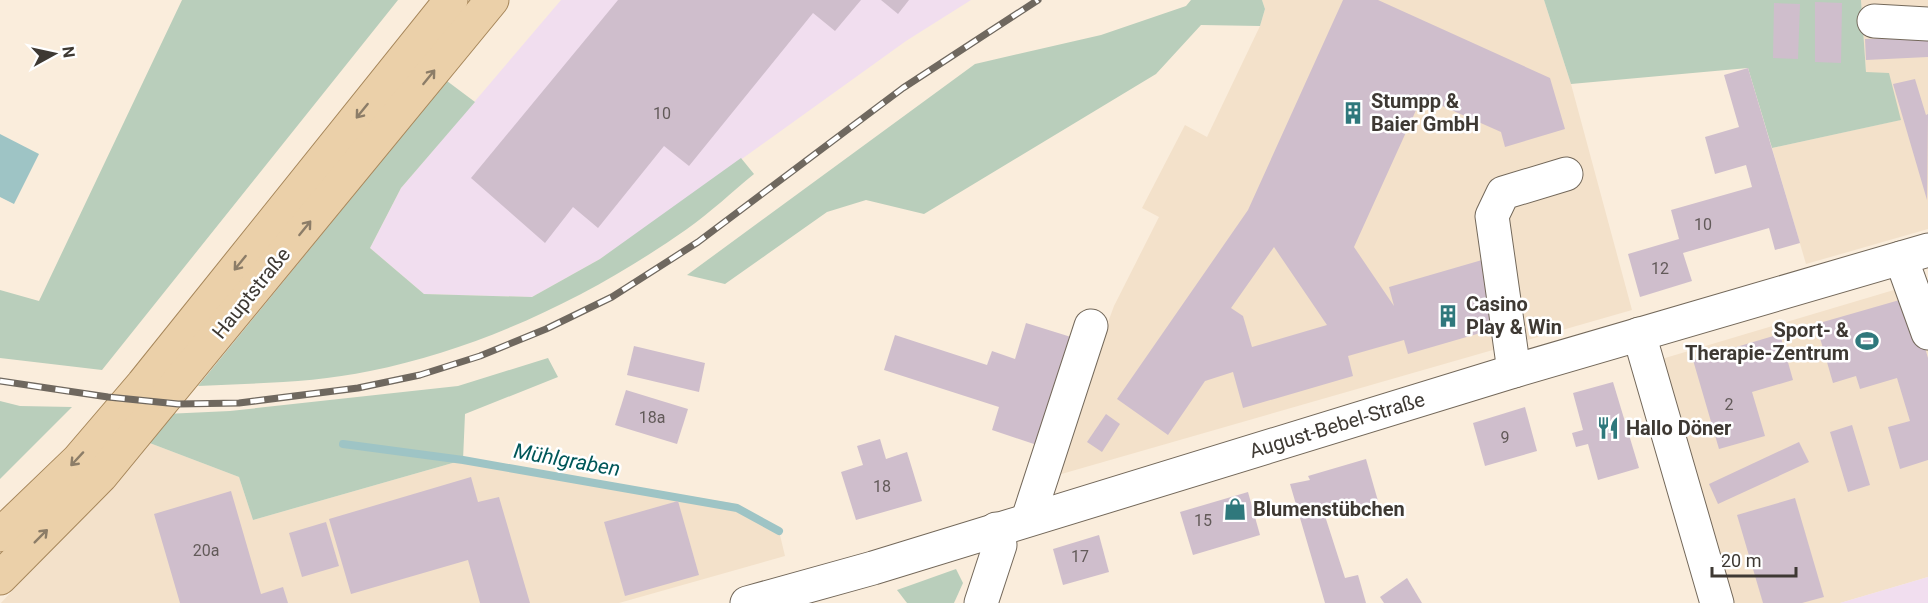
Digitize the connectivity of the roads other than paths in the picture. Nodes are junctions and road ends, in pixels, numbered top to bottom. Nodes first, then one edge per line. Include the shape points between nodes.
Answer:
1 (452, 0) edge
2 (492, 0) edge
3 (1874, 21) dead end
4 (1928, 24) edge
5 (1566, 174) dead end
6 (1914, 254) edge
7 (1091, 326) dead end
8 (1928, 333) edge
9 (1639, 334) junction
10 (1514, 371) junction
11 (1028, 519) junction
12 (996, 529) junction
13 (0, 536) edge
14 (0, 578) edge
15 (747, 603) edge
16 (981, 603) edge
17 (1717, 603) edge

1 -> 13 main road, Hauptstraße via 143,384 78,460
14 -> 2 main road, Hauptstraße via 101,476
3 - 4 street
5 - 10 street via 1503,193 1492,216
6 - 8 street
6 - 9 street, August-Bebel-Straße
7 - 11 street
9 - 10 street, August-Bebel-Straße
9 - 17 street
10 - 11 street, August-Bebel-Straße
11 - 12 street, August-Bebel-Straße
12 - 15 street, August-Bebel-Straße
12 - 16 street via 1000,545

